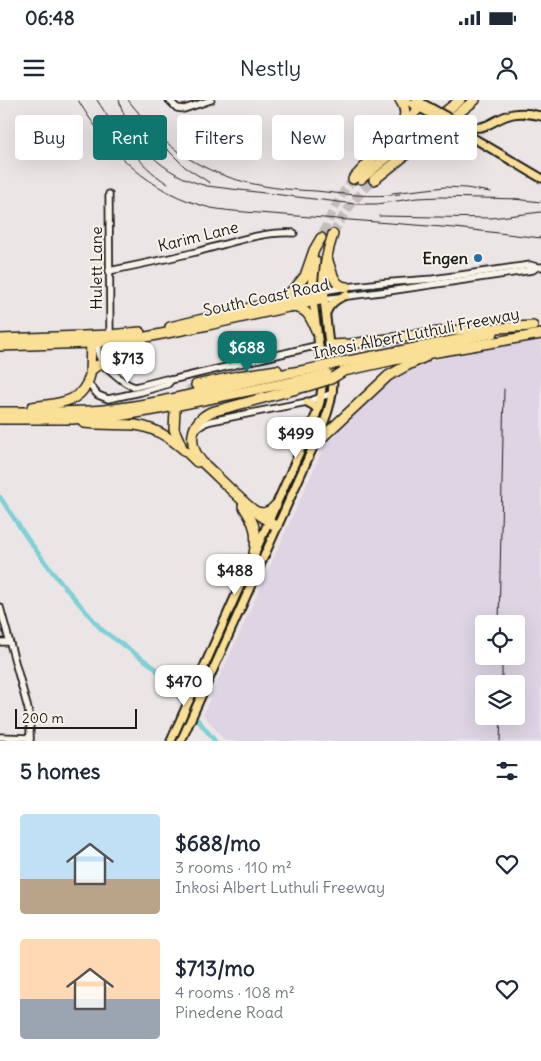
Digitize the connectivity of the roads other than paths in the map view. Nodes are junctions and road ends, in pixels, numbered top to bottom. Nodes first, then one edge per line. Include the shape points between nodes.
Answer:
1 (169, 100) edge
2 (212, 100) edge
3 (400, 100) edge
4 (405, 100) edge
5 (453, 100) edge
6 (460, 100) edge
7 (485, 100) edge
8 (472, 102) edge
9 (419, 103) edge
10 (448, 109) junction
11 (405, 115) edge
12 (409, 115) edge
13 (437, 115) edge
14 (440, 115) edge
15 (541, 116) edge
16 (486, 126) junction
17 (477, 128) edge
18 (477, 139) edge
19 (494, 150) junction
20 (373, 160) edge
21 (382, 160) edge
22 (541, 178) edge
23 (374, 180) tunnel mouth
24 (109, 194) dead end
25 (294, 234) dead end
26 (333, 234) tunnel mouth
27 (327, 255) junction
28 (539, 267) edge
29 (109, 271) junction
30 (346, 291) junction
31 (324, 295) junction
32 (313, 297) junction
33 (283, 304) junction
34 (326, 314) junction
35 (537, 325) edge
36 (316, 330) junction
37 (541, 334) edge
38 (0, 339) edge
39 (94, 339) junction
40 (110, 339) junction
41 (53, 340) junction
42 (42, 341) junction
43 (77, 343) junction
44 (319, 345) junction
45 (330, 345) junction
46 (0, 346) edge
47 (439, 351) junction
48 (91, 365) junction
49 (104, 365) junction
50 (344, 366) junction
51 (295, 372) junction
52 (307, 378) junction
53 (171, 380) junction
54 (88, 381) junction
55 (196, 385) tunnel mouth
56 (130, 386) junction
57 (333, 393) junction
58 (131, 394) junction
59 (321, 398) junction
60 (307, 402) junction
61 (175, 410) dead end
62 (318, 410) junction
63 (0, 414) edge
64 (14, 415) junction
65 (72, 419) junction
66 (194, 432) junction
67 (314, 446) junction
68 (182, 448) junction
69 (243, 506) junction
70 (276, 506) junction
71 (252, 509) junction
72 (267, 524) junction
73 (276, 529) junction
74 (254, 554) junction
75 (0, 607) edge
76 (0, 642) edge
77 (10, 642) junction
78 (0, 737) edge
79 (30, 739) edge
80 (172, 741) edge
81 (181, 741) edge

1 - 2 street via 177,108 184,109
3 - 11 highway
4 - 9 main road
5 - 10 highway
6 - 10 highway
7 - 8 highway
8 - 23 highway
9 - 12 highway
9 - 13 main road, bridge
10 - 14 highway
15 - 16 main road via 512,114
16 - 17 main road
16 - 19 main road via 481,135
18 - 19 main road
19 - 22 main road
20 - 21 highway via 357,179
24 - 29 street, Hulett Lane
25 - 29 street, Karim Lane via 257,236
26 - 27 highway
27 - 30 highway via 338,284
27 - 31 highway
28 - 30 street, South Coast Road via 409,285 381,283
29 - 40 street, Hulett Lane
30 - 31 street, South Coast Road
30 - 34 main road
31 - 32 highway, South Coast Road
31 - 34 main road
32 - 33 highway, South Coast Road
32 - 33 highway via 313,272 322,236 305,276
32 - 36 main road
33 - 36 highway via 303,309
33 - 40 highway, South Coast Road via 207,322
34 - 45 main road
35 - 45 highway via 446,331
35 - 50 highway, Inkosi Albert Luthuli Freeway
36 - 44 main road
37 - 47 highway, Inkosi Albert Luthuli Freeway
38 - 42 highway, South Coast Road
39 - 40 highway, South Coast Road
39 - 41 highway, South Coast Road
39 - 43 highway, South Coast Road
39 - 48 highway
39 - 49 street
41 - 42 highway, South Coast Road
41 - 43 highway, South Coast Road
42 - 46 highway, South Coast Road
43 - 48 highway
44 - 53 street
44 - 59 main road
45 - 57 main road
47 - 50 highway, Inkosi Albert Luthuli Freeway
47 - 67 highway via 388,376
48 - 49 highway
48 - 54 highway
49 - 56 street
50 - 52 highway, Inkosi Albert Luthuli Freeway, bridge
50 - 52 highway, bridge via 331,379
51 - 52 highway, Inkosi Albert Luthuli Freeway
51 - 55 highway via 264,372
51 - 64 highway, Inkosi Albert Luthuli Freeway via 128,406
52 - 65 highway, Inkosi Albert Luthuli Freeway via 154,410
52 - 66 highway via 211,412 200,419
53 - 56 street
53 - 58 street via 168,384
54 - 58 street via 102,398
54 - 64 highway via 83,391 70,400 33,407
56 - 58 street
57 - 59 street
57 - 67 main road
59 - 60 street
59 - 62 main road
60 - 62 main road
60 - 66 street via 211,421
61 - 68 highway via 174,429
62 - 70 main road
63 - 64 highway, Inkosi Albert Luthuli Freeway
64 - 65 highway, Inkosi Albert Luthuli Freeway
65 - 68 highway via 85,423 144,427 159,432
66 - 71 highway via 193,446 197,456
67 - 73 main road
68 - 69 highway
69 - 72 highway via 260,523
69 - 74 highway via 255,527
70 - 71 highway via 267,513
70 - 72 main road
71 - 72 highway
72 - 73 highway
72 - 74 main road
73 - 81 main road
74 - 80 main road
75 - 77 street
76 - 77 street
77 - 79 street via 28,709
78 - 79 street

